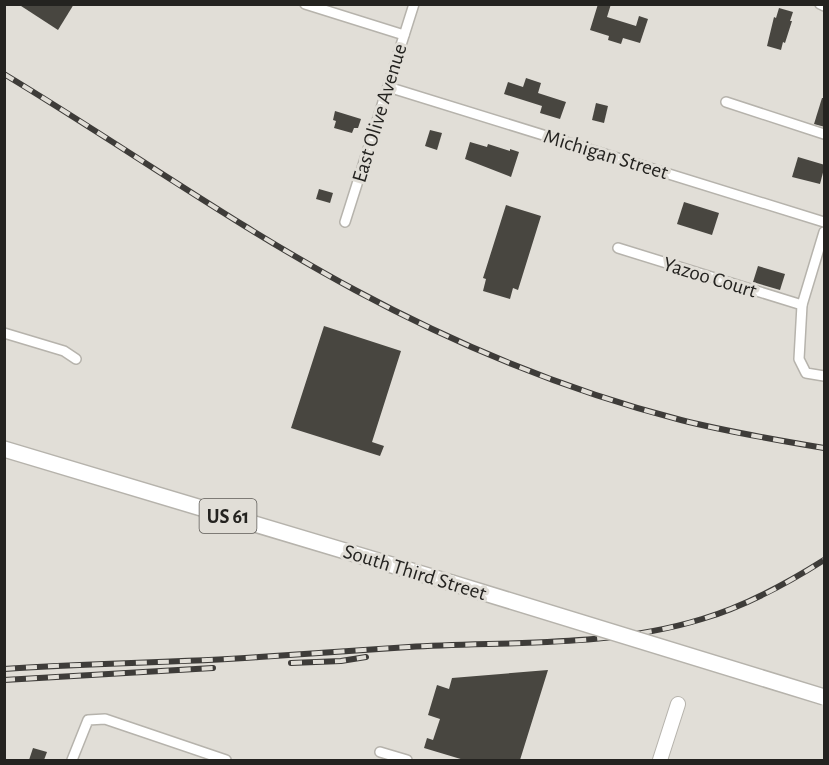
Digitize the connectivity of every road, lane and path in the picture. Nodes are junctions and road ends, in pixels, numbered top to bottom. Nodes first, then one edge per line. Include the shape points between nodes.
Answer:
1 (305, 4) edge
2 (414, 4) edge
3 (404, 35) junction
4 (388, 87) junction
5 (726, 102) dead end
6 (825, 134) edge
7 (345, 222) dead end
8 (825, 222) edge
9 (825, 232) edge
10 (618, 248) dead end
11 (802, 305) junction
12 (4, 333) edge
13 (76, 359) dead end
14 (825, 376) edge
15 (4, 449) edge
16 (825, 697) edge
17 (678, 704) dead end
18 (380, 752) dead end
19 (72, 760) edge
20 (226, 760) edge
21 (404, 760) edge
22 (660, 760) edge

1 - 3 street
2 - 3 street, East Olive Avenue
3 - 4 street, East Olive Avenue
4 - 7 street, East Olive Avenue
4 - 8 street, Michigan Street
5 - 6 street
9 - 11 street
10 - 11 street, Yazoo Court
11 - 14 street via 799,359 806,372
12 - 13 street via 64,351
15 - 16 main road, South Third Street / US 61, bridge
17 - 22 street
18 - 21 street
19 - 20 street via 88,720 105,719

